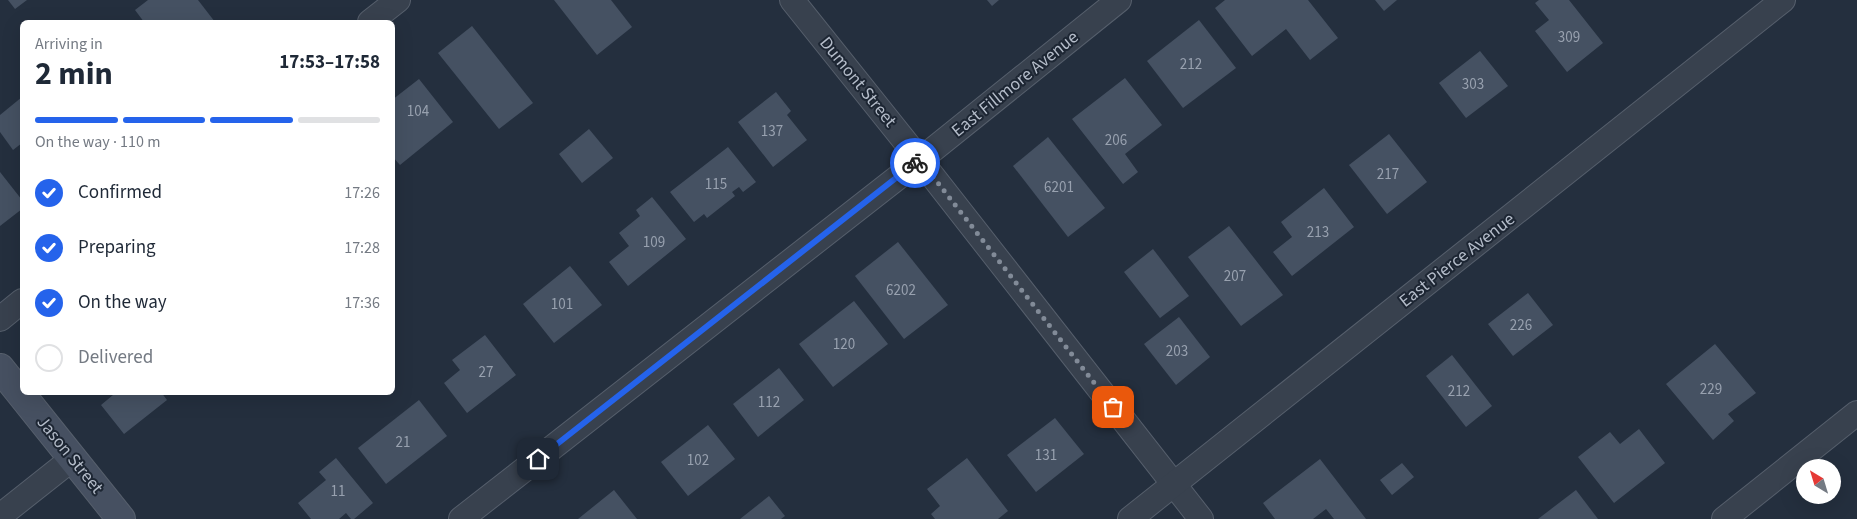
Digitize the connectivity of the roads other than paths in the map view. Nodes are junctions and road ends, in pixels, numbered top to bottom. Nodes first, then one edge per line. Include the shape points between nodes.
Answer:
1 (398, 0) edge
2 (792, 0) edge
3 (1119, 0) edge
4 (1783, 0) edge
5 (373, 20) edge
6 (920, 160) junction
7 (20, 303) edge
8 (0, 319) edge
9 (0, 368) edge
10 (20, 393) edge
11 (21, 395) edge
12 (1857, 412) edge
13 (72, 459) junction
14 (1173, 484) junction
15 (0, 516) edge
16 (120, 519) edge
17 (462, 519) edge
18 (1130, 519) edge
19 (1201, 519) edge
20 (1724, 519) edge

1 - 5 street
2 - 6 street, Dumont Street
3 - 6 street, East Fillmore Avenue
4 - 14 street, East Pierce Avenue
6 - 14 street, Dumont Street
6 - 17 street, East Fillmore Avenue
7 - 8 street
9 - 10 street, Jason Street
11 - 13 street, Jason Street
12 - 20 street
13 - 15 street
13 - 16 street, Jason Street
14 - 18 street, East Pierce Avenue
14 - 19 street, Dumont Street

